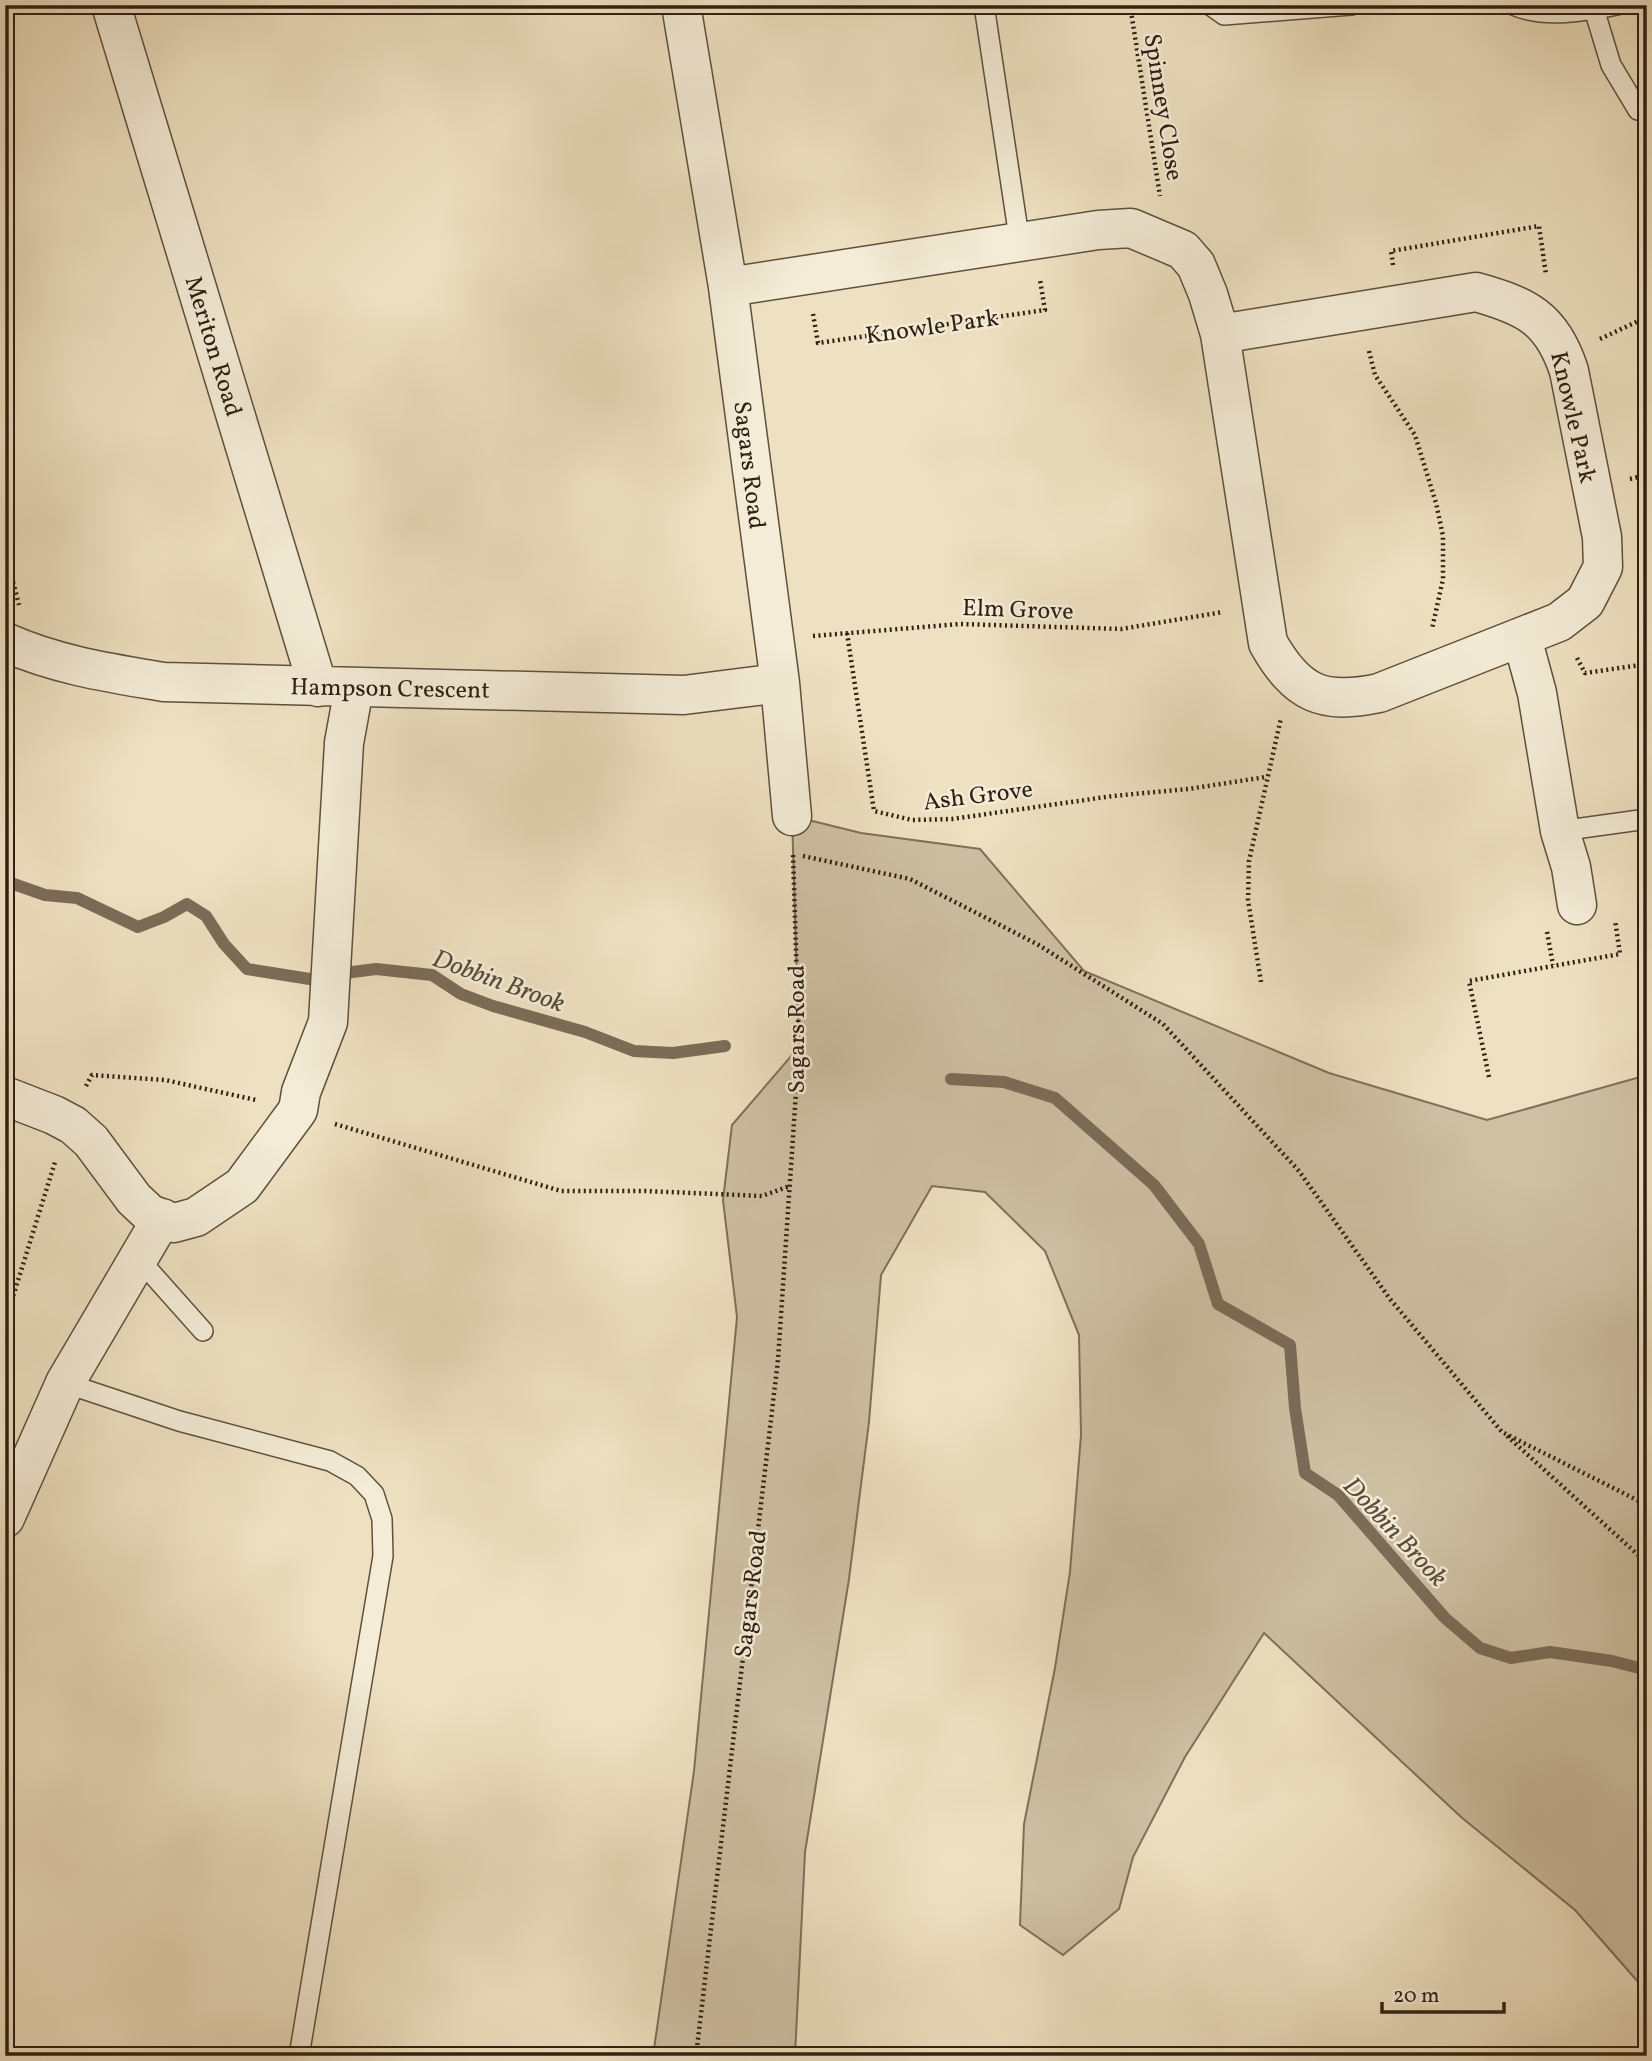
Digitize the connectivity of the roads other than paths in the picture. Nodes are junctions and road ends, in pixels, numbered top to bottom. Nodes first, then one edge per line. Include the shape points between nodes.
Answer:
1 (111, 5) edge
2 (681, 5) edge
3 (984, 5) edge
4 (1210, 5) edge
5 (1351, 5) edge
6 (1513, 5) edge
7 (1617, 5) edge
8 (1594, 9) junction
9 (1647, 112) edge
10 (1027, 242) junction
11 (728, 287) junction
12 (1220, 334) junction
13 (1522, 638) junction
14 (5, 642) edge
15 (779, 683) junction
16 (336, 688) junction
17 (792, 816) dead end
18 (1647, 819) edge
19 (1560, 831) junction
20 (1577, 905) dead end
21 (5, 1096) edge
22 (162, 1218) junction
23 (138, 1258) junction
24 (204, 1331) dead end
25 (65, 1383) junction
26 (9, 1498) edge
27 (299, 2056) edge

1 - 16 street, Meriton Road
2 - 11 street, Sagars Road
3 - 10 lane
4 - 5 lane via 1224,15
6 - 8 lane via 1530,12
7 - 8 lane
8 - 9 lane via 1611,65 1638,110
10 - 11 street, Knowle Park
10 - 12 street, Knowle Park via 1131,228 1183,250 1196,265
11 - 15 street, Sagars Road
12 - 13 street, Knowle Park via 1268,643 1281,666 1300,685 1331,698 1354,698 1379,693
12 - 13 street, Knowle Park via 1476,292 1521,307 1549,329 1563,352 1602,537 1603,567 1585,602 1559,622
13 - 19 street via 1537,693
14 - 16 street, Hampson Crescent via 95,671 164,682
15 - 16 street, Hampson Crescent via 684,695
15 - 17 street, Sagars Road
16 - 22 street via 344,743 328,1022 300,1101 242,1186 196,1217 174,1223
18 - 19 lane
19 - 20 street
21 - 22 street via 68,1122 91,1141 134,1199
22 - 23 street
23 - 24 lane
23 - 25 street
25 - 26 street
25 - 27 lane via 179,1421 330,1461 358,1476 374,1494 382,1519 383,1556

